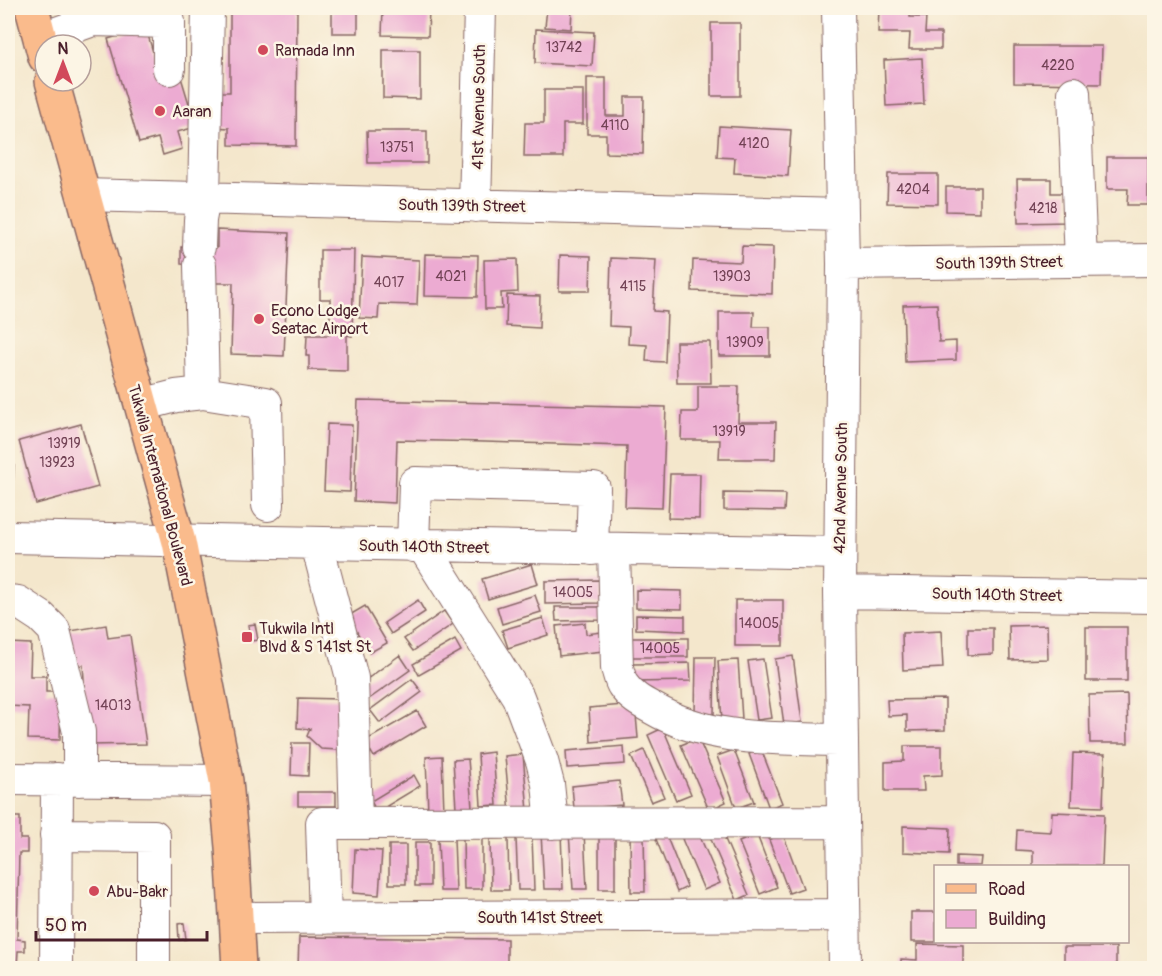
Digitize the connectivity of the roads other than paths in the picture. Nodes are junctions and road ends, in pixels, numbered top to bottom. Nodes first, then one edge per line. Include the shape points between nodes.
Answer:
1 (32, 8) edge
2 (208, 8) edge
3 (480, 8) edge
4 (838, 8) edge
5 (93, 14) edge
6 (39, 33) edge
7 (65, 33) edge
8 (169, 69) dead end
9 (54, 93) edge
10 (1074, 93) dead end
11 (83, 195) junction
12 (204, 199) junction
13 (475, 206) junction
14 (842, 215) junction
15 (1155, 260) edge
16 (1081, 261) junction
17 (843, 264) junction
18 (202, 393) junction
19 (141, 405) junction
20 (268, 505) dead end
21 (8, 537) edge
22 (179, 542) junction
23 (317, 544) junction
24 (418, 546) junction
25 (603, 549) junction
26 (840, 553) junction
27 (840, 592) junction
28 (1155, 597) edge
29 (8, 602) edge
30 (842, 740) junction
31 (8, 779) edge
32 (68, 780) junction
33 (226, 781) junction
34 (843, 822) junction
35 (356, 823) junction
36 (552, 823) junction
37 (56, 835) junction
38 (844, 915) junction
39 (236, 918) junction
40 (326, 918) junction
41 (56, 969) edge
42 (154, 969) edge
43 (238, 969) edge
44 (845, 969) edge

1 - 6 main road
2 - 12 street
3 - 13 street, 41st Avenue South
4 - 14 street, 42nd Avenue South
5 - 7 street
5 - 8 street via 168,22
9 - 11 main road, Tukwila International Boulevard
10 - 16 street
11 - 12 street, South 139th Street
11 - 19 main road, Tukwila International Boulevard
12 - 13 street, South 139th Street
12 - 18 street via 200,220
13 - 14 street, South 139th Street
14 - 17 street, 42nd Avenue South
15 - 16 street, South 139th Street
16 - 17 street, South 139th Street
17 - 26 street, 42nd Avenue South
18 - 19 street
18 - 20 street via 266,403
19 - 22 main road, Tukwila International Boulevard
21 - 22 street, South 140th Street
22 - 23 street, South 140th Street
22 - 33 main road, Tukwila International Boulevard
23 - 24 street, South 140th Street
23 - 35 street via 352,678
24 - 25 street, South 140th Street
24 - 25 street via 415,483 594,488
24 - 36 street via 518,697 542,761
25 - 26 street, South 140th Street
25 - 30 street via 617,668 622,684 636,699 662,714 725,735
26 - 27 street, 42nd Avenue South
27 - 28 street, South 140th Street
27 - 30 street, 42nd Avenue South
29 - 32 street via 18,602 54,630 79,732
30 - 34 street, 42nd Avenue South
31 - 32 street
32 - 33 street
32 - 37 street
33 - 39 main road, Tukwila International Boulevard
34 - 36 street
34 - 38 street, 42nd Avenue South
35 - 36 street
35 - 40 street via 322,823
37 - 41 street
37 - 42 street via 154,836
38 - 40 street, South 141st Street
38 - 44 street, 42nd Avenue South
39 - 40 street, South 141st Street
39 - 43 main road, Tukwila International Boulevard

